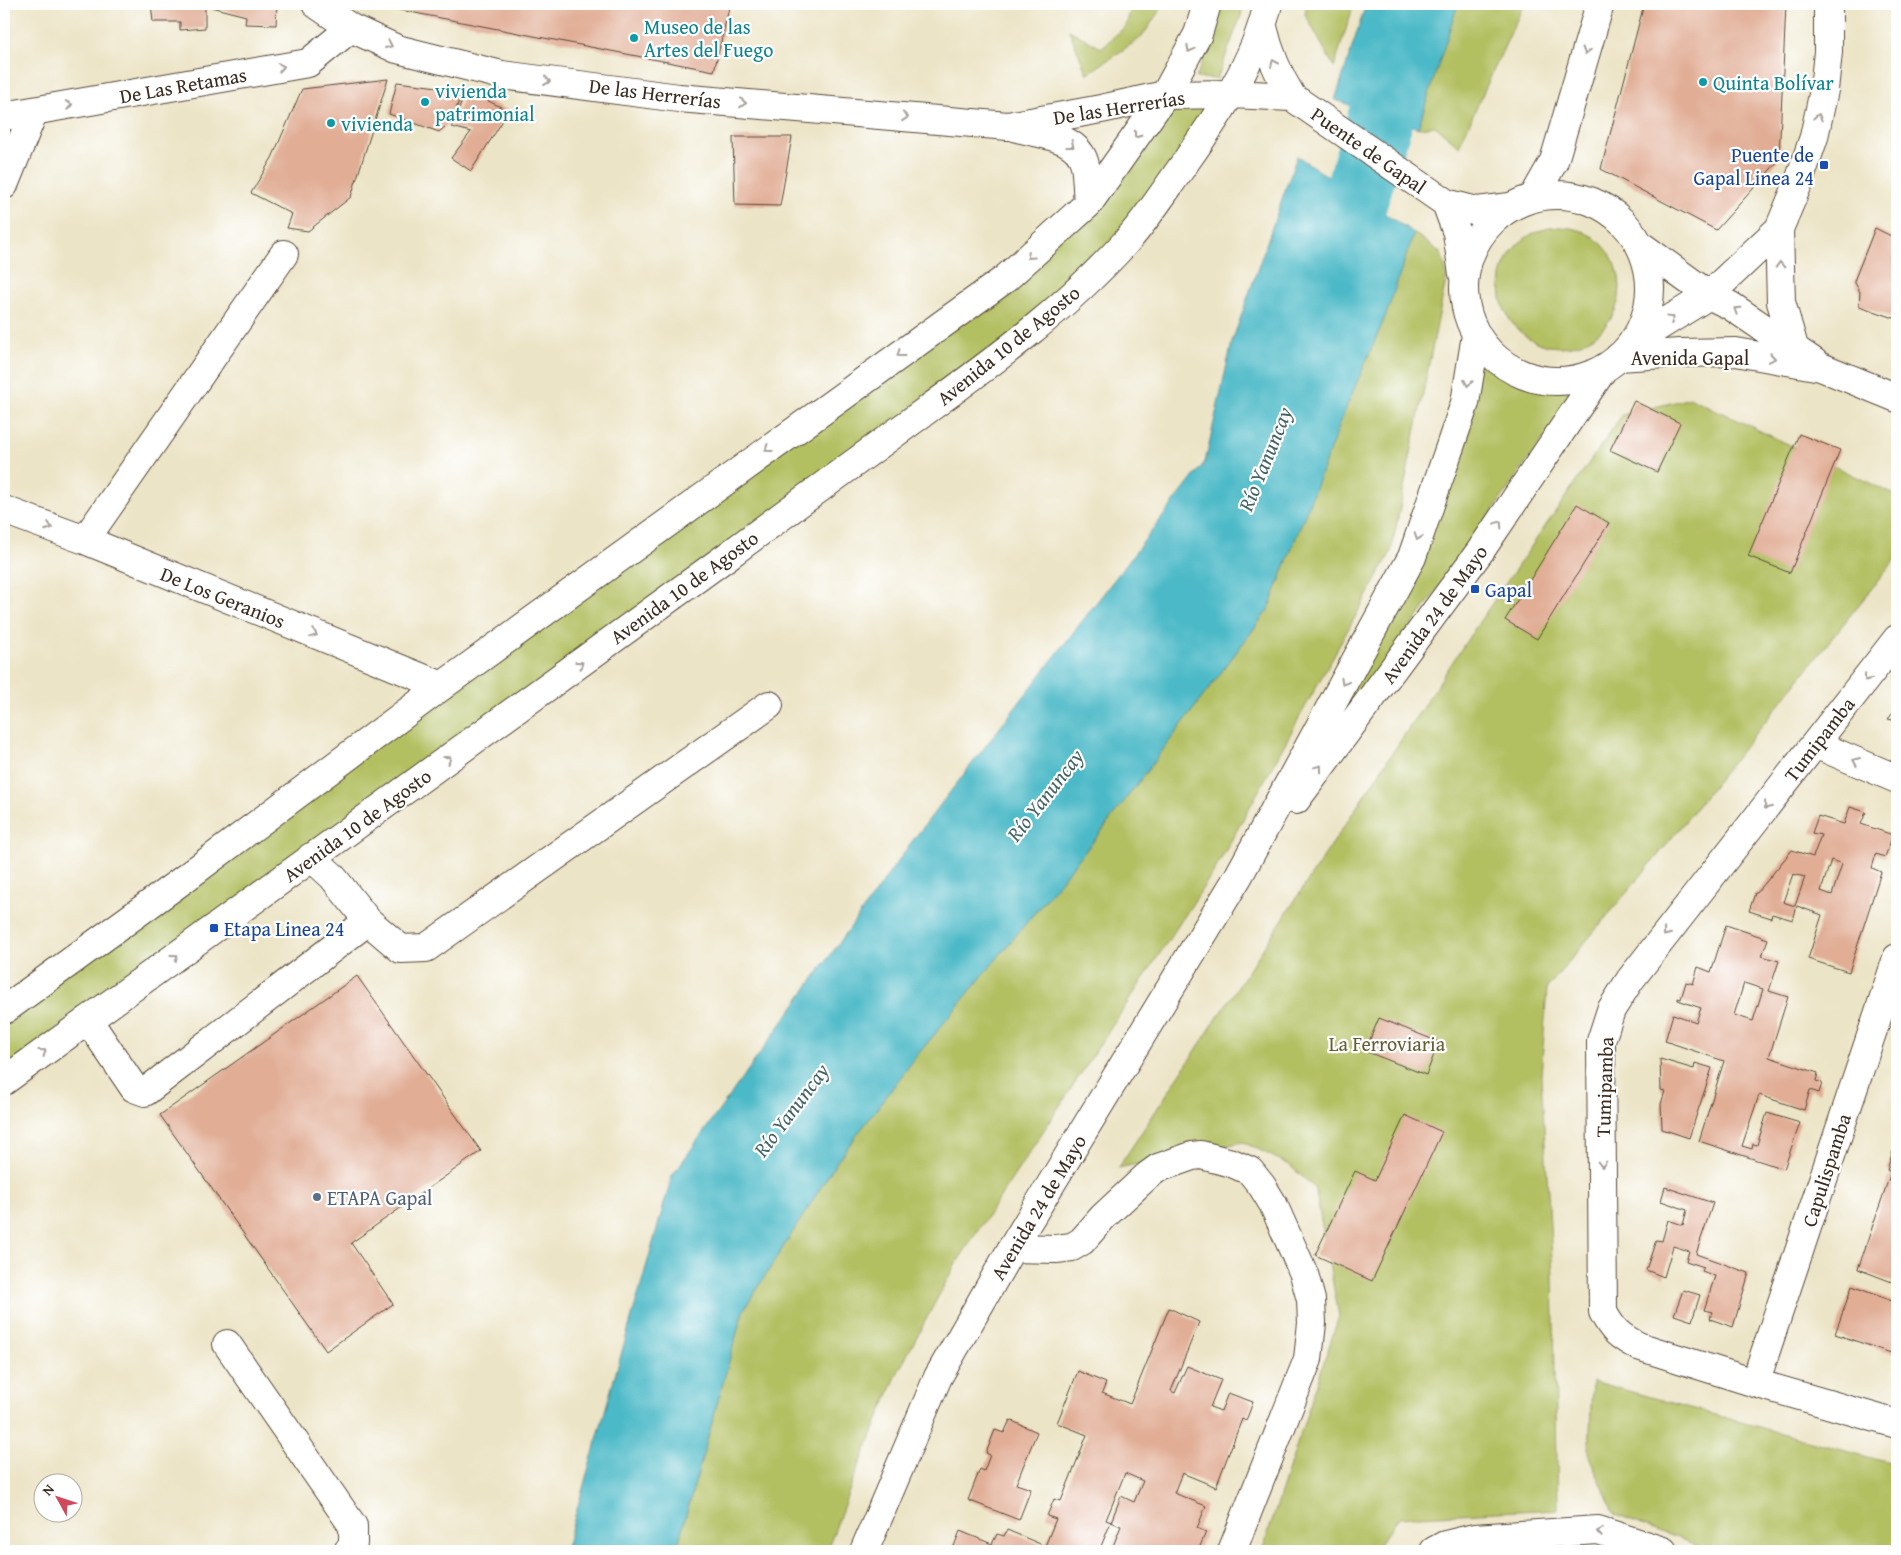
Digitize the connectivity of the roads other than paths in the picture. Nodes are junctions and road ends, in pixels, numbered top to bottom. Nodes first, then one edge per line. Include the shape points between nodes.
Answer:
1 (316, 4) edge
2 (1207, 4) edge
3 (1600, 4) edge
4 (1828, 4) edge
5 (1265, 15) edge
6 (351, 28) junction
7 (1231, 94) junction
8 (1165, 95) junction
9 (1292, 96) junction
10 (34, 112) junction
11 (4, 116) edge
12 (1008, 126) junction
13 (4, 185) edge
14 (1446, 203) junction
15 (1522, 203) junction
16 (1088, 204) junction
17 (1778, 229) junction
18 (1640, 244) junction
19 (284, 254) dead end
20 (1464, 285) junction
21 (1709, 294) junction
22 (1476, 335) junction
23 (1794, 347) junction
24 (1618, 356) junction
25 (1821, 367) junction
26 (1897, 398) edge
27 (4, 510) edge
28 (85, 540) junction
29 (1897, 640) edge
30 (442, 686) junction
31 (769, 705) dead end
32 (1815, 744) junction
33 (1897, 778) edge
34 (311, 857) junction
35 (1238, 877) junction
36 (368, 921) junction
37 (1897, 958) edge
38 (4, 1010) edge
39 (88, 1020) junction
40 (4, 1081) edge
41 (1012, 1248) junction
42 (226, 1344) dead end
43 (1755, 1383) junction
44 (1897, 1424) edge
45 (1657, 1550) edge
46 (348, 1551) edge
47 (864, 1551) edge
48 (1232, 1551) edge
49 (1434, 1551) edge

1 - 6 main road, De las Herrerías
2 -> 8 main road via 1198,34
3 -> 15 main road via 1554,161
17 -> 4 main road, Avenida 24 de Mayo via 1798,184 1816,127 1827,62
5 - 7 main road, Avenida 10 de Agosto
9 -> 5 main road, Puente de Gapal via 1269,54
10 -> 6 main road, De Las Retamas via 308,62
6 -> 12 main road, De las Herrerías via 397,49 502,75 679,98
7 - 8 main road, De las Herrerías
7 - 9 main road, Puente de Gapal
34 -> 7 main road, Avenida 10 de Agosto via 500,722 1014,345 1061,307 1128,240
8 - 12 main road, De las Herrerías
8 -> 16 main road
9 - 14 main road, Puente de Gapal
10 - 11 main road, De Las Retamas
10 - 13 main road
12 -> 16 main road, De las Herrerías via 1065,140 1077,150 1084,163
14 - 15 main road, Puente de Gapal via 1478,211
14 - 20 main road, Puente de Gapal via 1457,233
15 - 18 main road, Puente de Gapal via 1559,194 1583,198 1606,208 1626,224
15 - 20 main road via 1492,222 1477,240 1468,262
16 -> 30 main road via 1005,279
17 - 21 main road, Avenida 24 de Mayo
23 -> 17 main road via 1781,302
18 - 21 main road, Avenida Gapal
18 - 24 main road via 1648,264 1648,306 1642,326
19 - 28 main road
20 - 22 main road, Puente de Gapal via 1467,311
23 -> 21 main road, Avenida Gapal
24 -> 21 main road, Avenida 24 de Mayo
22 - 24 main road via 1487,350 1516,372 1551,381 1587,376
22 -> 35 main road, Avenida 24 de Mayo via 1465,403 1412,557
23 - 25 main road, Avenida Gapal
24 -> 25 main road, Avenida Gapal via 1736,352
35 -> 24 main road, Avenida 24 de Mayo via 1481,550
25 - 26 main road, Avenida Gapal
27 -> 28 main road, De Los Geranios
28 -> 30 main road, De Los Geranios
29 -> 32 main road, Tumipamba
30 - 38 main road
31 - 36 main road via 426,948 401,949
33 -> 32 main road
32 -> 43 main road, Tumipamba via 1630,980 1611,1010 1602,1041 1603,1312 1612,1329 1638,1346
34 - 36 main road via 332,876
39 -> 34 main road, Avenida 10 de Agosto
35 - 41 main road, Avenida 24 de Mayo
36 - 39 main road via 145,1092 134,1088
37 - 43 main road, Capulispamba
40 -> 39 main road, Avenida 10 de Agosto
41 - 47 main road, Avenida 24 de Mayo via 938,1377
41 - 48 main road via 1072,1247 1082,1241 1147,1176 1158,1168 1192,1156 1232,1163 1250,1171 1262,1186 1274,1204 1304,1274 1312,1323 1308,1359
42 - 46 main road via 353,1526 353,1544
43 - 44 main road, Tumipamba
45 -> 49 main road via 1598,1530 1474,1538

